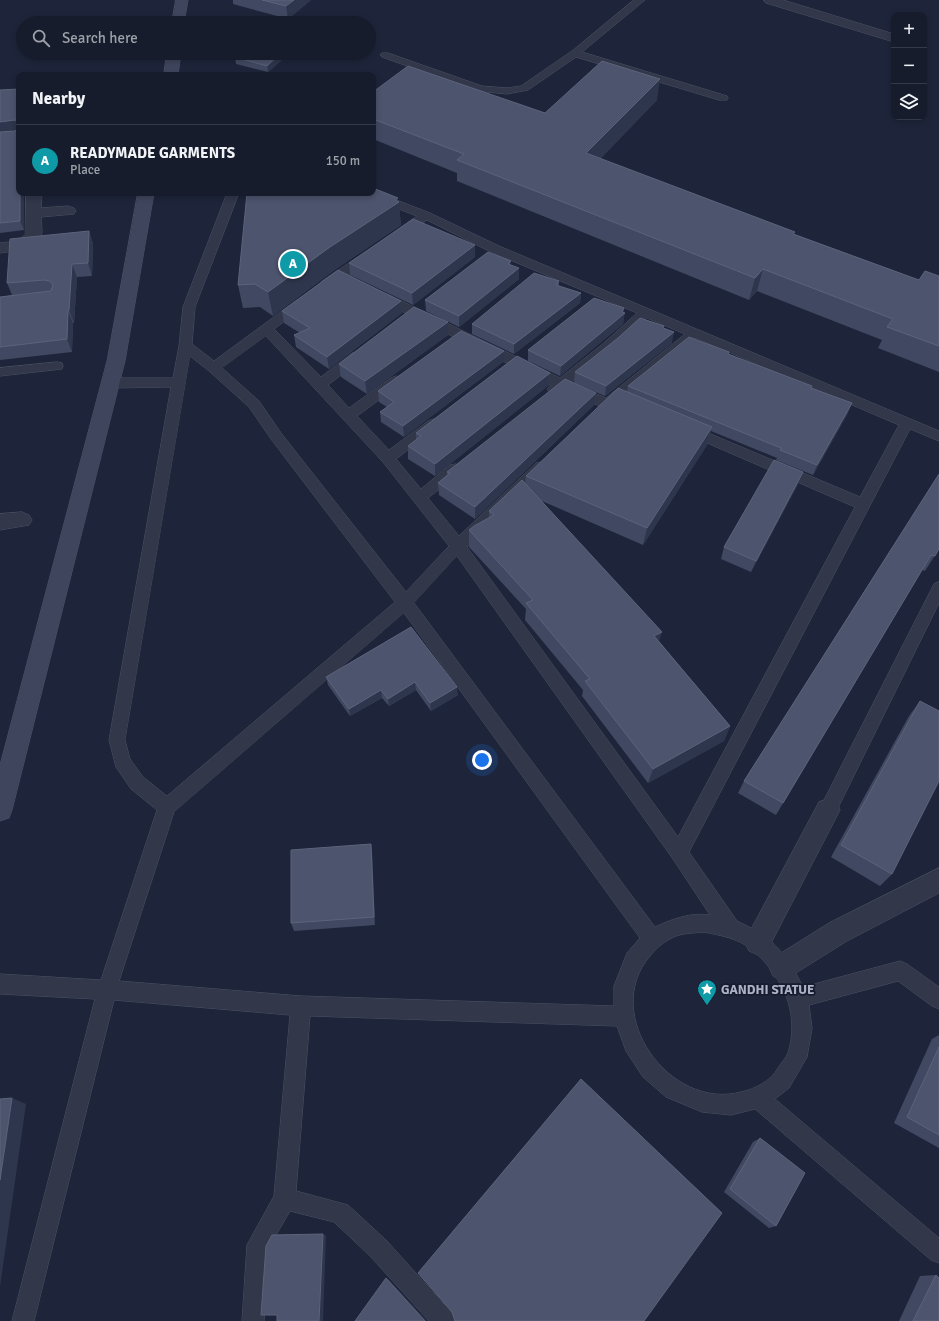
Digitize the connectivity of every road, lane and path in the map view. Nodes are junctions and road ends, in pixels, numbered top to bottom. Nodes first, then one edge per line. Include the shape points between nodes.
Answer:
1 (182, 0) edge
2 (640, 0) edge
3 (770, 0) edge
4 (179, 16) edge
5 (891, 37) edge
6 (575, 53) junction
7 (385, 55) dead end
8 (173, 60) edge
9 (171, 72) edge
10 (723, 98) dead end
11 (34, 196) edge
12 (145, 196) edge
13 (232, 196) edge
14 (375, 196) edge
15 (68, 211) dead end
16 (34, 213) junction
17 (426, 215) junction
18 (390, 240) edge
19 (0, 248) edge
20 (379, 248) edge
21 (495, 250) junction
22 (483, 259) edge
23 (541, 269) junction
24 (338, 275) junction
25 (530, 279) edge
26 (352, 282) edge
27 (373, 292) edge
28 (601, 294) junction
29 (427, 302) edge
30 (589, 304) edge
31 (415, 312) junction
32 (645, 313) junction
33 (402, 322) edge
34 (472, 326) edge
35 (266, 329) junction
36 (693, 334) junction
37 (460, 335) junction
38 (447, 344) edge
39 (185, 346) junction
40 (365, 351) edge
41 (527, 352) dead end
42 (515, 361) junction
43 (57, 366) dead end
44 (214, 368) junction
45 (502, 371) edge
46 (0, 372) edge
47 (404, 376) edge
48 (178, 382) junction
49 (110, 383) junction
50 (321, 384) junction
51 (561, 384) junction
52 (542, 399) edge
53 (445, 414) edge
54 (349, 415) junction
55 (907, 422) junction
56 (678, 426) edge
57 (939, 436) edge
58 (555, 454) edge
59 (388, 458) junction
60 (462, 463) edge
61 (419, 498) junction
62 (864, 505) junction
63 (22, 520) dead end
64 (0, 522) edge
65 (458, 546) junction
66 (938, 592) edge
67 (405, 604) junction
68 (167, 807) junction
69 (0, 810) edge
70 (828, 810) joint
71 (679, 853) junction
72 (939, 880) edge
73 (730, 928) junction
74 (652, 939) junction
75 (758, 942) junction
76 (782, 967) junction
77 (0, 984) edge
78 (106, 990) junction
79 (798, 998) junction
80 (939, 999) edge
81 (301, 1006) junction
82 (624, 1016) junction
83 (758, 1098) junction
84 (285, 1199) junction
85 (939, 1252) edge
86 (23, 1321) edge
87 (253, 1321) edge
88 (444, 1321) edge

1 - 4 street
2 - 6 lane
3 - 5 street
6 - 7 lane via 524,88 502,91 481,89
6 - 10 lane
8 - 9 street
11 - 16 street
12 - 49 street
13 - 39 lane via 189,307
14 - 17 lane
15 - 16 street
16 - 19 street via 33,237 21,245
17 - 18 lane
17 - 21 lane
20 - 24 lane
21 - 22 lane
21 - 23 lane
23 - 25 lane
23 - 28 lane
24 - 26 lane
24 - 35 lane
27 - 31 lane
28 - 30 lane
28 - 32 lane
29 - 31 lane
31 - 33 lane
31 - 37 lane
32 - 36 lane
32 - 51 lane
34 - 37 lane
35 - 44 lane
35 - 50 lane
36 - 51 lane via 611,405
36 - 55 lane
37 - 38 lane
37 - 42 lane
39 - 44 lane
39 - 48 lane
40 - 50 lane
41 - 42 lane
42 - 45 lane
42 - 51 lane
43 - 46 lane
44 - 67 lane via 254,404
47 - 54 lane
48 - 49 lane
48 - 68 lane via 117,740 122,762 136,783
49 - 69 street
50 - 54 lane
51 - 52 lane
53 - 59 lane
54 - 59 lane
55 - 57 lane
55 - 62 lane
56 - 62 lane
58 - 65 lane
59 - 61 lane
60 - 61 lane
61 - 65 lane
62 - 71 lane
63 - 64 street
65 - 67 lane
65 - 71 lane
66 - 70 lane
67 - 68 lane
67 - 74 lane
68 - 78 lane
70 - 75 street
71 - 73 lane
72 - 76 street via 838,932
73 - 74 lane via 703,923 675,927
73 - 75 lane
74 - 82 lane via 634,960 624,986
75 - 76 lane
76 - 79 lane
77 - 78 lane
78 - 81 lane
78 - 86 lane
79 - 80 lane via 900,971
79 - 83 lane via 802,1028 797,1057 782,1081
81 - 82 lane
81 - 84 lane
82 - 83 lane via 637,1051 650,1070 673,1090 702,1102 731,1105
83 - 85 lane
84 - 87 lane via 258,1245
84 - 88 lane via 340,1212 378,1248

